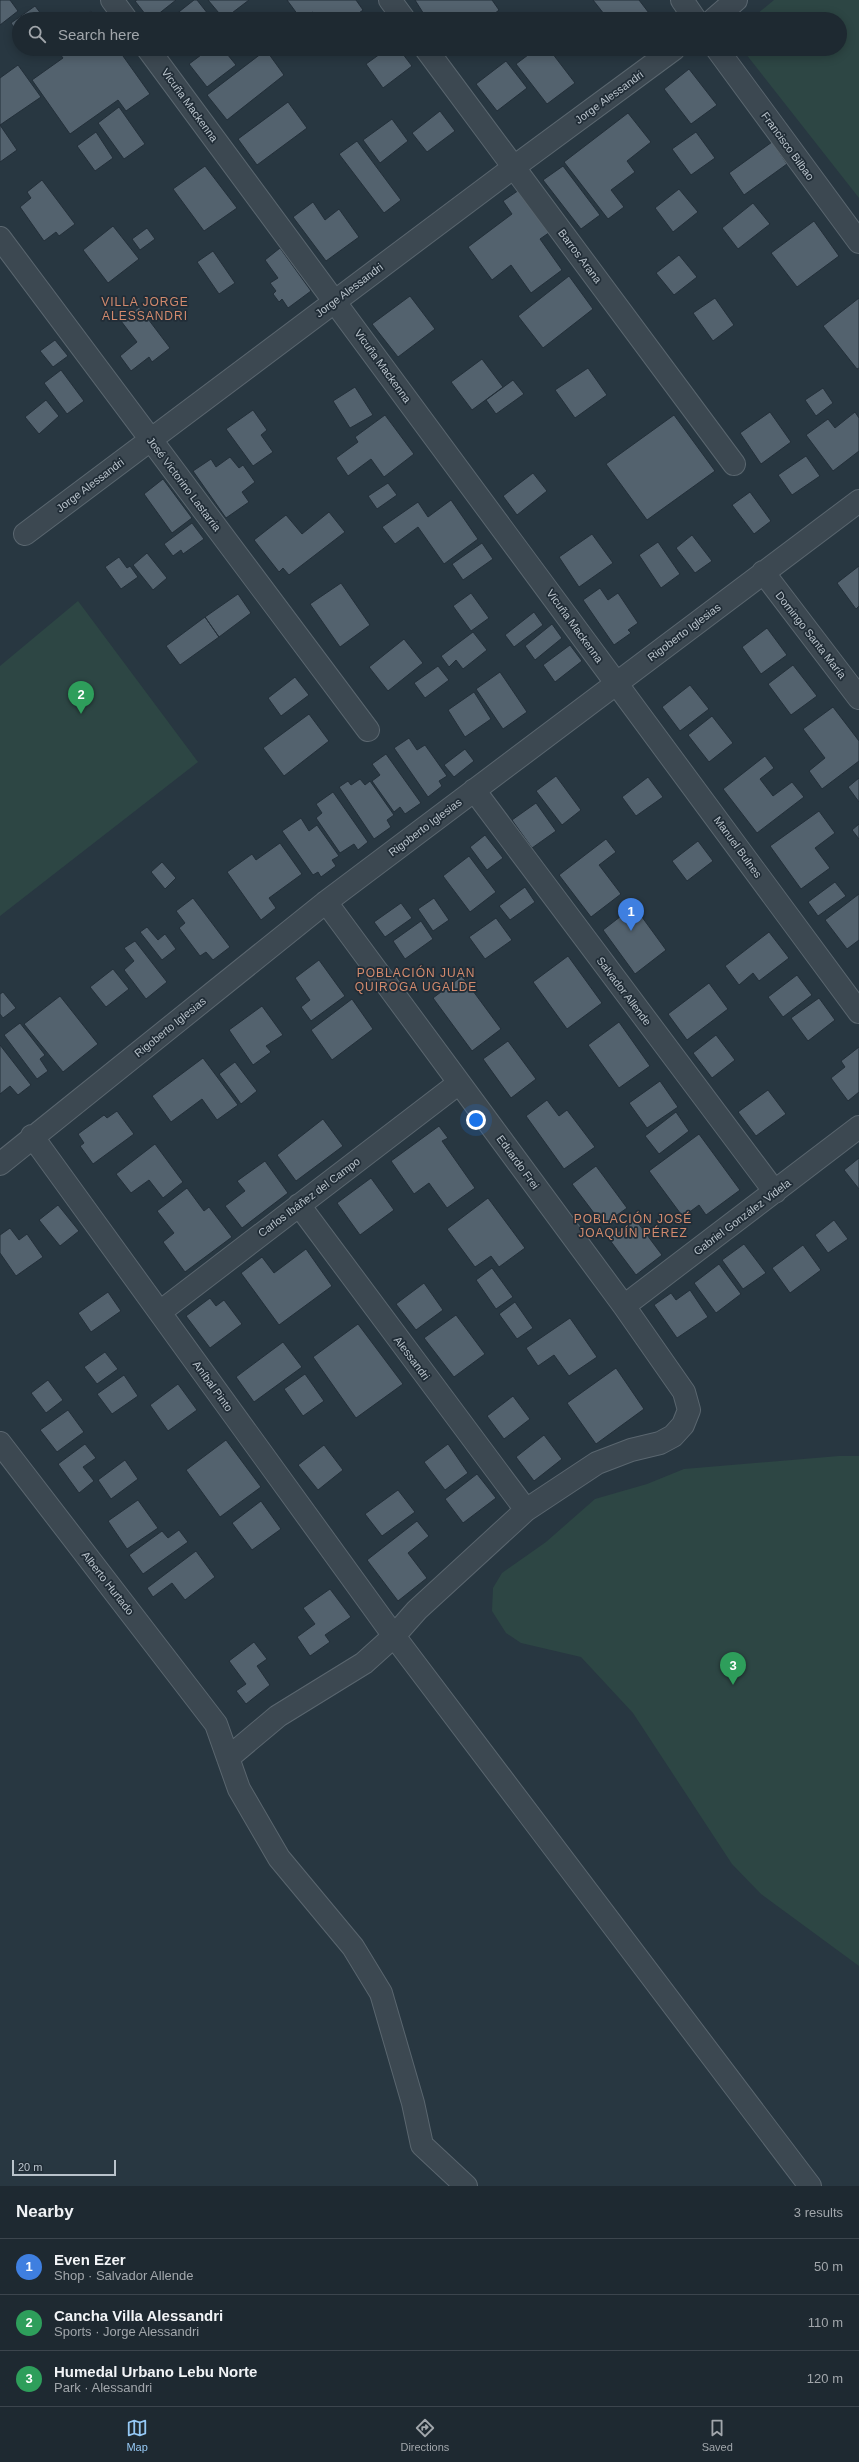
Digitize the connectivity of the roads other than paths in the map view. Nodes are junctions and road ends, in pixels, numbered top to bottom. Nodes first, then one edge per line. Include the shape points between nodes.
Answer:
1 (112, 0) edge
2 (390, 0) edge
3 (682, 0) edge
4 (736, 0) edge
5 (121, 12) edge
6 (399, 12) edge
7 (691, 12) edge
8 (722, 12) edge
9 (153, 56) edge
10 (431, 56) edge
11 (665, 56) edge
12 (723, 56) edge
13 (514, 167) junction
14 (0, 238) edge
15 (859, 242) edge
16 (335, 301) junction
17 (151, 439) junction
18 (734, 464) dead end
19 (859, 501) edge
20 (25, 534) dead end
21 (762, 572) junction
22 (616, 683) junction
23 (859, 698) edge
24 (368, 730) dead end
25 (474, 790) junction
26 (326, 902) junction
27 (859, 1012) edge
28 (459, 1083) junction
29 (859, 1127) edge
30 (32, 1136) junction
31 (0, 1164) edge
32 (775, 1192) junction
33 (299, 1205) junction
34 (624, 1306) junction
35 (160, 1312) junction
36 (0, 1443) edge
37 (526, 1510) junction
38 (394, 1636) junction
39 (228, 1758) junction
40 (466, 2186) edge
41 (810, 2186) edge

1 - 5 street
2 - 6 street
3 - 7 street
4 - 8 street
9 - 16 street, Vicuña Mackenna
10 - 13 street, Barros Arana
11 - 13 street, Jorge Alessandri
12 - 15 street, Francisco Bilbao
13 - 16 street, Jorge Alessandri
13 - 18 street, Barros Arana
14 - 17 street, José Victorino Lastarria
16 - 17 street, Jorge Alessandri
16 - 22 street, Vicuña Mackenna
17 - 20 street, Jorge Alessandri
17 - 24 street, José Victorino Lastarria
19 - 21 street, Rigoberto Iglesias
21 - 22 street, Rigoberto Iglesias
21 - 23 street, Domingo Santa María
22 - 25 street, Rigoberto Iglesias
22 - 27 street, Manuel Bulnes
25 - 26 street, Rigoberto Iglesias
25 - 32 street, Salvador Allende
26 - 28 street, Eduardo Frei
26 - 30 street, Rigoberto Iglesias
28 - 33 street, Carlos Ibáñez del Campo
28 - 34 street, Eduardo Frei
29 - 32 street, Gabriel González Videla
30 - 31 street, Rigoberto Iglesias
30 - 35 street, Aníbal Pinto
32 - 34 street, Gabriel González Videla
33 - 35 street, Carlos Ibáñez del Campo
33 - 37 street, Alessandri
34 - 37 street, Eduardo Frei via 688,1401 689,1410 684,1425 673,1436 660,1443 596,1463
35 - 38 street, Aníbal Pinto
36 - 39 street, Alberto Hurtado via 216,1724
37 - 38 street, Eduardo Frei via 418,1610
38 - 39 street, Eduardo Frei via 364,1663 278,1716
38 - 41 street, Aníbal Pinto
39 - 40 street, Alberto Hurtado via 239,1789 279,1858 353,1947 381,1993 413,2103 422,2145

